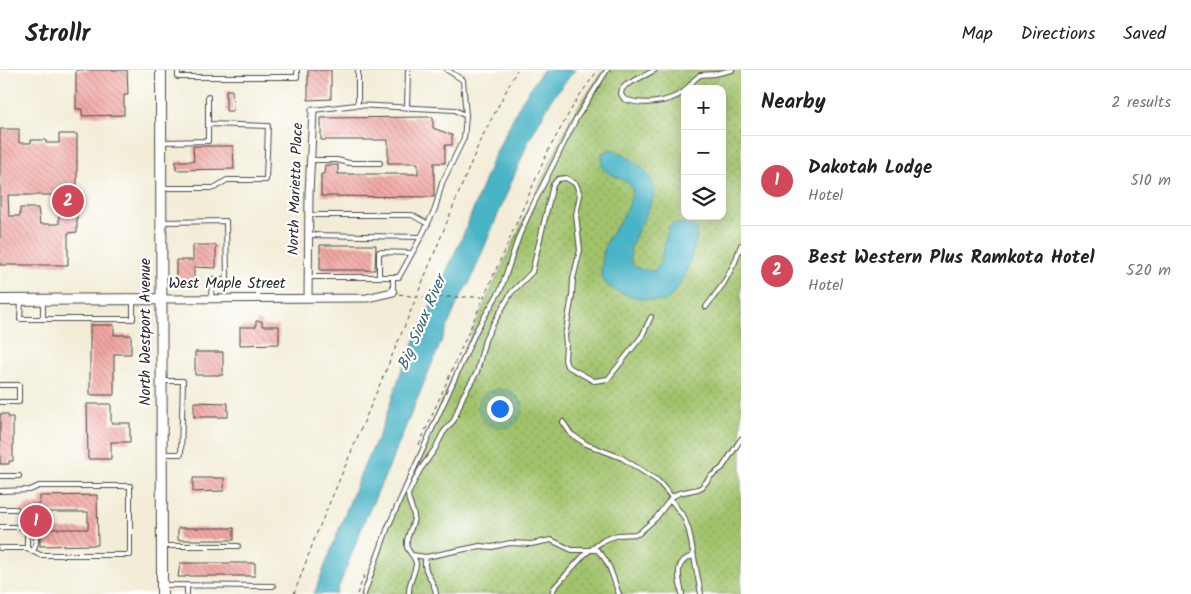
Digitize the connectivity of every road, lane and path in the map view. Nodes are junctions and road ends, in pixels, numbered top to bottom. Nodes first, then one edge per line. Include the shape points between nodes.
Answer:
1 (161, 70) edge
2 (178, 70) edge
3 (296, 70) edge
4 (358, 70) edge
5 (408, 70) edge
6 (447, 70) edge
7 (517, 70) edge
8 (598, 70) edge
9 (607, 70) edge
10 (655, 70) edge
11 (732, 70) edge
12 (690, 85) edge
13 (681, 93) edge
14 (208, 97) dead end
15 (356, 105) junction
16 (407, 108) junction
17 (313, 110) joint
18 (466, 116) junction
19 (208, 124) junction
20 (160, 142) junction
21 (310, 160) junction
22 (380, 163) dead end
23 (161, 188) junction
24 (308, 215) junction
25 (161, 222) junction
26 (428, 224) junction
27 (308, 235) junction
28 (421, 238) junction
29 (741, 245) edge
30 (412, 253) junction
31 (308, 277) junction
32 (379, 277) junction
33 (393, 277) junction
34 (393, 292) junction
35 (416, 297) junction
36 (308, 298) junction
37 (133, 299) junction
38 (161, 299) junction
39 (212, 299) junction
40 (0, 300) edge
41 (21, 300) junction
42 (43, 300) junction
43 (706, 307) dead end
44 (651, 317) dead end
45 (43, 319) junction
46 (161, 381) junction
47 (0, 385) edge
48 (0, 402) edge
49 (563, 422) dead end
50 (741, 439) edge
51 (161, 454) junction
52 (0, 476) edge
53 (19, 476) dead end
54 (0, 491) edge
55 (671, 498) junction
56 (0, 509) edge
57 (16, 509) dead end
58 (0, 527) edge
59 (27, 527) junction
60 (162, 546) junction
61 (238, 546) dead end
62 (0, 548) edge
63 (27, 548) junction
64 (590, 550) junction
65 (33, 552) junction
66 (412, 555) junction
67 (693, 556) junction
68 (426, 557) junction
69 (424, 562) junction
70 (415, 564) junction
71 (424, 568) junction
72 (187, 585) junction
73 (273, 586) dead end
74 (162, 590) edge
75 (187, 594) edge
76 (294, 594) edge
77 (364, 594) edge
78 (409, 594) edge
79 (436, 594) edge
80 (552, 594) edge
81 (619, 594) edge
82 (682, 594) edge
83 (701, 594) edge

1 - 20 main road, North Westport Avenue
2 - 3 lane via 178,77 297,77
4 - 15 lane
5 - 16 lane
6 - 18 lane via 462,80
7 - 35 path via 480,141
8 - 35 path via 548,151 483,297
9 - 77 lane via 576,119 534,203 501,289 477,329 388,526
10 - 13 lane via 626,85 621,94 624,99 655,102
11 - 12 lane via 700,75
14 - 19 lane
15 - 16 lane
15 - 17 lane
16 - 18 lane via 455,110
17 - 21 street, North Marietta Place
18 - 26 lane via 464,138 442,183
19 - 20 lane via 208,141
19 - 23 lane via 268,126 266,180 227,180 214,188
20 - 23 main road, North Westport Avenue
21 - 22 lane
21 - 24 street, North Marietta Place
23 - 25 main road, North Westport Avenue
24 - 26 lane via 412,215
24 - 27 street, North Marietta Place
25 - 38 main road, North Westport Avenue
25 - 39 lane via 226,221 227,278 212,279
26 - 28 lane
27 - 28 lane
27 - 31 street, North Marietta Place
28 - 30 lane
29 - 43 lane via 724,283
30 - 32 lane via 379,252
30 - 33 lane via 399,277
31 - 32 lane
31 - 36 street, North Marietta Place
32 - 33 lane
33 - 34 lane
34 - 35 path
34 - 36 street, West Maple Street via 367,298
35 - 76 path
36 - 39 street, West Maple Street
37 - 38 main road, West Maple Street
37 - 42 main road, West Maple Street
37 - 45 lane via 133,319
38 - 39 street, West Maple Street
38 - 46 main road, North Westport Avenue
40 - 41 main road, West Maple Street
41 - 42 main road, West Maple Street
41 - 45 lane via 20,319
42 - 45 lane
44 - 66 lane via 642,336 608,380 594,381 567,366 564,336 572,279 580,250 576,215 580,195 571,180 558,179 553,185 532,272 511,293 492,326 477,372 454,420 408,494 414,518 407,545
46 - 51 main road, North Westport Avenue
46 - 51 lane via 183,381 181,454
47 - 48 lane via 19,385 19,402
49 - 55 lane via 571,434 586,444 622,458 658,481
50 - 55 lane via 722,468 702,487
51 - 60 main road, North Westport Avenue
52 - 53 lane
54 - 65 lane via 30,490 39,486 130,486 130,555 40,555
55 - 64 lane via 638,534 618,535
55 - 67 lane via 687,524
56 - 57 lane
58 - 59 lane
59 - 63 lane
59 - 65 lane via 36,529
60 - 61 lane
60 - 74 main road, North Westport Avenue
62 - 63 lane
63 - 65 lane
64 - 68 lane via 572,550 551,540 480,546
64 - 80 lane
64 - 81 lane via 598,550 603,555
66 - 68 lane
66 - 70 lane
67 - 82 lane via 681,563
67 - 83 lane
68 - 69 lane
69 - 70 lane
69 - 71 lane
70 - 71 lane
70 - 78 lane
71 - 79 lane
72 - 73 lane
72 - 74 lane
72 - 75 lane

